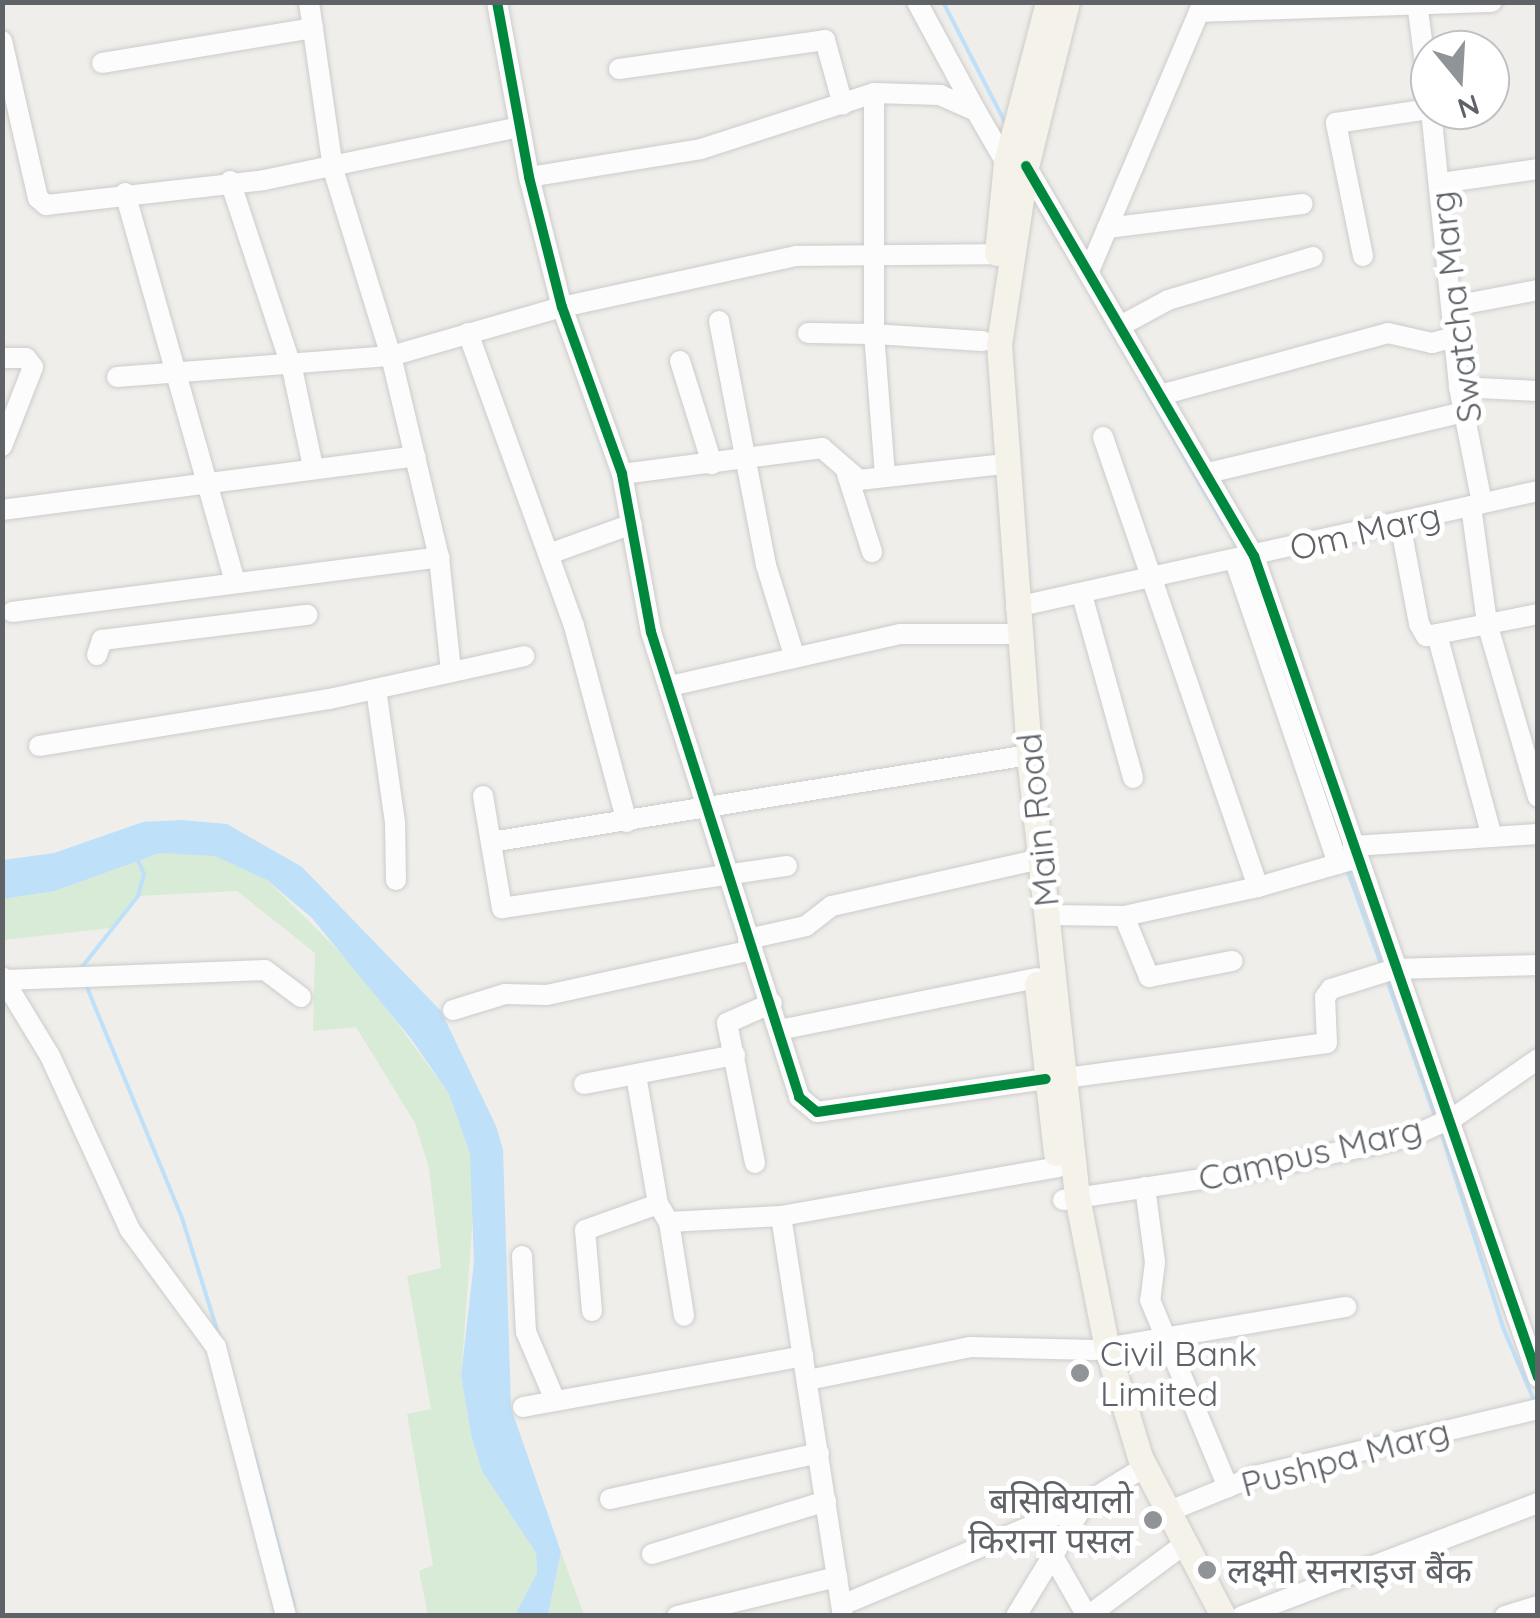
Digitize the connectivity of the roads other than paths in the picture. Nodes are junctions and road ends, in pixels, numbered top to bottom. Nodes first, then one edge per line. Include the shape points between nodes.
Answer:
1 (309, 2) edge
2 (498, 2) edge
3 (917, 2) edge
4 (1048, 2) edge
5 (1067, 2) edge
6 (1492, 2) edge
7 (1417, 3) edge
8 (1201, 7) edge
9 (314, 28) junction
10 (1420, 30) edge
11 (2, 41) edge
12 (102, 63) dead end
13 (618, 69) dead end
14 (874, 93) junction
15 (843, 104) junction
16 (1410, 110) edge
17 (976, 111) junction
18 (520, 126) junction
19 (1433, 130) edge
20 (333, 169) junction
21 (1538, 169) edge
22 (1018, 173) junction
23 (529, 177) junction
24 (230, 181) junction
25 (1440, 183) junction
26 (125, 193) junction
27 (1303, 204) dead end
28 (1107, 228) junction
29 (873, 251) junction
30 (1005, 254) junction
31 (1363, 256) dead end
32 (1314, 257) dead end
33 (1089, 270) junction
34 (1538, 290) edge
35 (1454, 306) junction
36 (562, 307) junction
37 (719, 321) dead end
38 (1122, 325) junction
39 (468, 333) junction
40 (808, 334) dead end
41 (874, 334) junction
42 (1458, 336) junction
43 (983, 341) junction
44 (391, 356) junction
45 (2, 358) edge
46 (680, 361) dead end
47 (292, 368) junction
48 (180, 373) junction
49 (117, 377) dead end
50 (1459, 387) junction
51 (1538, 390) edge
52 (1164, 394) junction
53 (1465, 412) junction
54 (1103, 437) dead end
55 (2, 446) edge
56 (415, 456) junction
57 (749, 460) junction
58 (712, 464) junction
59 (999, 464) junction
60 (313, 467) junction
61 (1208, 473) junction
62 (622, 474) junction
63 (847, 474) junction
64 (884, 476) junction
65 (210, 479) junction
66 (1538, 491) edge
67 (1476, 505) junction
68 (2, 510) edge
69 (1400, 523) junction
70 (632, 524) junction
71 (872, 552) dead end
72 (550, 554) junction
73 (439, 558) junction
74 (1244, 558) junction
75 (1153, 578) junction
76 (234, 583) junction
77 (187, 589) junction
78 (1082, 595) junction
79 (1016, 607) junction
80 (12, 612) dead end
81 (307, 614) dead end
82 (1538, 614) edge
83 (1487, 623) junction
84 (187, 628) junction
85 (1438, 634) junction
86 (1010, 635) junction
87 (96, 655) dead end
88 (524, 656) dead end
89 (796, 658) junction
90 (451, 672) junction
91 (670, 686) junction
92 (376, 689) junction
93 (40, 746) dead end
94 (1022, 756) junction
95 (1133, 778) dead end
96 (483, 796) dead end
97 (1538, 796) edge
98 (708, 810) junction
99 (627, 822) junction
100 (1538, 834) edge
101 (1492, 837) junction
102 (491, 842) junction
103 (1348, 858) junction
104 (1028, 862) junction
105 (788, 866) dead end
106 (727, 875) junction
107 (396, 880) dead end
108 (1258, 888) junction
109 (1046, 915) junction
110 (1124, 916) junction
111 (750, 945) junction
112 (1232, 962) dead end
113 (1538, 965) edge
114 (1395, 969) junction
115 (1037, 978) junction
116 (4, 979) edge
117 (301, 997) dead end
118 (772, 1003) junction
119 (453, 1010) dead end
120 (780, 1030) junction
121 (735, 1055) junction
122 (1538, 1059) edge
123 (636, 1075) junction
124 (1055, 1079) junction
125 (584, 1084) dead end
126 (1448, 1120) junction
127 (755, 1163) dead end
128 (1058, 1167) junction
129 (1144, 1187) junction
130 (1070, 1199) junction
131 (663, 1213) junction
132 (781, 1216) junction
133 (522, 1256) dead end
134 (1346, 1306) dead end
135 (592, 1311) dead end
136 (684, 1316) dead end
137 (1167, 1337) junction
138 (1100, 1349) junction
139 (803, 1356) junction
140 (1538, 1376) edge
141 (808, 1380) junction
142 (556, 1400) junction
143 (523, 1407) dead end
144 (1538, 1409) edge
145 (819, 1454) junction
146 (1134, 1473) junction
147 (1228, 1487) junction
148 (610, 1499) dead end
149 (826, 1501) junction
150 (1084, 1504) junction
151 (1538, 1504) edge
152 (1160, 1515) junction
153 (1177, 1549) junction
154 (652, 1554) dead end
155 (1054, 1558) junction
156 (838, 1577) junction
157 (1538, 1606) edge
158 (842, 1610) edge
159 (286, 1616) edge
160 (677, 1616) edge
161 (1016, 1616) edge
162 (1087, 1616) edge
163 (1206, 1616) edge
164 (1223, 1616) edge
165 (1242, 1616) edge
166 (1505, 1616) edge

1 - 9 street
2 - 18 street
3 - 17 street
4 - 22 main road, Main Road
5 - 22 main road, Main Road
6 - 7 street
7 - 8 street
7 - 10 street, Swatcha Marg
8 - 28 street
9 - 12 street
9 - 20 street
11 - 26 street via 38,198 50,205
13 - 15 street via 825,40
14 - 15 street
14 - 17 street via 940,95
14 - 29 street
15 - 23 street via 700,149
16 - 31 street via 1336,123
17 - 22 street
18 - 20 street
18 - 23 street
19 - 25 street, Swatcha Marg
20 - 24 street
20 - 44 street
21 - 25 street
22 - 30 main road, Main Road
22 - 33 street
23 - 36 street
24 - 26 street
24 - 47 street
25 - 35 street, Swatcha Marg
26 - 48 street
27 - 28 street
28 - 33 street
29 - 30 street
29 - 36 street via 796,256
29 - 41 street
30 - 43 main road, Main Road
30 - 59 main road, Main Road
32 - 38 street via 1168,300
33 - 38 street
34 - 35 street
35 - 42 street, Swatcha Marg
36 - 39 street
36 - 62 street
37 - 57 street
38 - 52 street
39 - 44 street
39 - 72 street
40 - 41 street
41 - 43 street
41 - 64 street
42 - 50 street, Swatcha Marg
42 - 52 street via 1432,343 1388,332
43 - 59 main road, Main Road
44 - 47 street
44 - 56 street
45 - 55 street via 26,358 33,367
46 - 58 street
47 - 48 street
47 - 60 street
48 - 49 street
48 - 65 street
50 - 51 street
50 - 53 street, Swatcha Marg
52 - 61 street
53 - 61 street
53 - 67 street, Swatcha Marg
54 - 75 street
56 - 60 street
56 - 73 street
57 - 58 street
57 - 63 street via 822,448 836,454
57 - 89 street via 766,564
58 - 62 street
59 - 64 street
59 - 79 main road, Main Road
59 - 86 main road, Main Road
60 - 65 street
61 - 74 street
62 - 70 street
63 - 64 street
63 - 71 street
65 - 68 street
65 - 76 street
66 - 67 street, Om Marg
67 - 69 street, Om Marg
67 - 83 street, Swatcha Marg
69 - 74 street, Om Marg
69 - 85 street via 1419,624 1426,636
70 - 72 street
70 - 91 street via 651,632
72 - 99 street
73 - 76 street
73 - 90 street
74 - 75 street, Om Marg
74 - 103 street
75 - 78 street, Om Marg
75 - 108 street
76 - 77 street
77 - 80 street
77 - 84 street
78 - 79 street, Om Marg
78 - 95 street
79 - 86 main road, Main Road
81 - 84 street
82 - 83 street
83 - 85 street
83 - 97 street, Swatcha Marg
84 - 87 street via 102,640
85 - 101 street
86 - 89 street via 900,634
86 - 94 main road, Main Road
88 - 90 street
89 - 91 street
90 - 92 street
91 - 98 street
92 - 93 street
92 - 107 street via 396,823
94 - 98 street
94 - 104 main road, Main Road
94 - 109 main road, Main Road
96 - 102 street
98 - 99 street
98 - 106 street
99 - 102 street
100 - 101 street
101 - 103 street
102 - 106 street via 502,908
103 - 108 street
103 - 114 street
104 - 111 street via 832,906 806,926
104 - 115 main road, Main Road
105 - 106 street
106 - 111 street
108 - 110 street
109 - 110 street
109 - 124 main road, Main Road
110 - 112 street via 1149,977
111 - 118 street
111 - 119 street via 547,995 505,994
113 - 114 street
114 - 124 street via 1332,989 1325,997 1327,1043
114 - 126 street
115 - 120 street
115 - 124 main road, Main Road
116 - 117 street via 265,970
116 - 159 street via 50,1056 130,1230 216,1348
118 - 120 street
118 - 121 street via 730,1017
120 - 124 street via 799,1097 817,1112
121 - 123 street
121 - 127 street
122 - 126 street, Campus Marg
123 - 125 street
123 - 131 street
124 - 128 main road, Main Road
124 - 130 main road, Main Road
126 - 129 street, Campus Marg via 1412,1136
126 - 140 street
128 - 130 main road, Main Road
128 - 132 street
129 - 130 street, Campus Marg
129 - 137 street via 1154,1262 1150,1300
130 - 138 main road, Main Road
131 - 132 street
131 - 135 street via 585,1230
131 - 136 street
132 - 139 street
133 - 142 street via 526,1332
134 - 137 street
137 - 138 street
137 - 147 street
138 - 141 street via 970,1347
138 - 146 main road, Main Road
138 - 152 main road, Main Road
139 - 141 street
139 - 142 street
141 - 145 street
142 - 143 street
144 - 147 street, Pushpa Marg
145 - 148 street
145 - 149 street
146 - 150 street
146 - 152 main road, Main Road
147 - 152 street, Pushpa Marg
149 - 154 street
149 - 156 street
150 - 155 street
150 - 158 street
151 - 165 street
152 - 153 main road, Main Road
153 - 162 street
153 - 163 main road, Main Road
153 - 164 main road, Main Road
155 - 161 street
155 - 162 street
156 - 158 street
156 - 160 street
157 - 166 street

